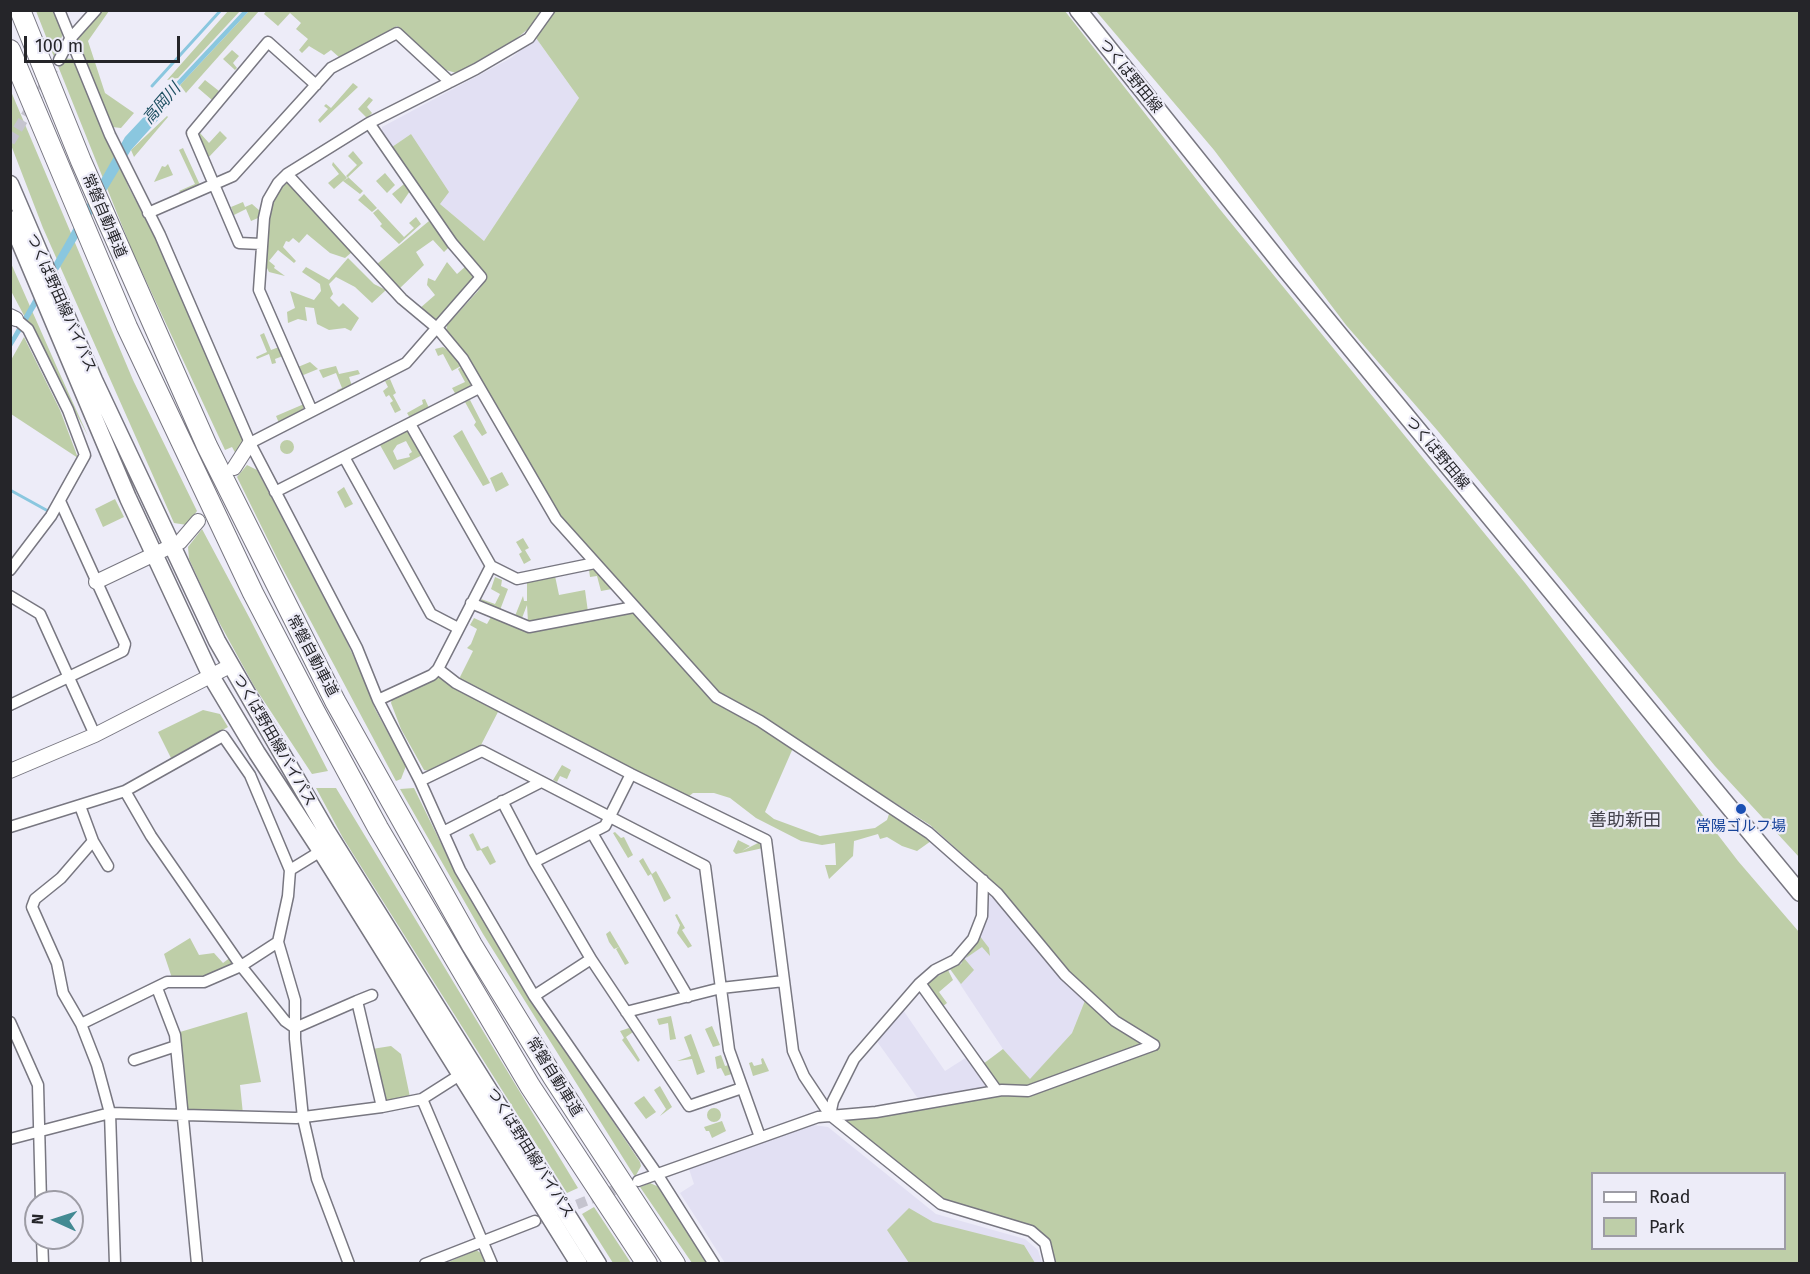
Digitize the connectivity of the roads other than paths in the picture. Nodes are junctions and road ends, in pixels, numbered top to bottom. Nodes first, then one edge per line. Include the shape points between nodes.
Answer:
1 (20, 10) edge
2 (59, 10) edge
3 (96, 10) edge
4 (549, 10) edge
5 (1078, 10) edge
6 (70, 39) junction
7 (10, 50) edge
8 (59, 60) tunnel mouth
9 (450, 82) junction
10 (316, 85) junction
11 (369, 123) junction
12 (287, 174) junction
13 (10, 184) edge
14 (214, 186) junction
15 (148, 213) junction
16 (10, 219) edge
17 (261, 244) junction
18 (13, 317) edge
19 (438, 329) junction
20 (478, 388) junction
21 (312, 411) junction
22 (410, 424) junction
23 (250, 443) junction
24 (344, 458) junction
25 (234, 468) dead end
26 (275, 492) junction
27 (60, 501) junction
28 (198, 522) dead end
29 (171, 547) junction
30 (154, 556) junction
31 (596, 563) junction
32 (490, 566) junction
33 (10, 570) edge
34 (96, 582) junction
35 (10, 596) edge
36 (471, 603) junction
37 (634, 607) junction
38 (458, 628) junction
39 (230, 666) junction
40 (438, 669) junction
41 (211, 676) junction
42 (69, 679) junction
43 (378, 700) junction
44 (10, 705) edge
45 (95, 735) junction
46 (10, 771) edge
47 (631, 774) junction
48 (420, 781) junction
49 (541, 782) junction
50 (125, 791) junction
51 (502, 801) junction
52 (80, 806) junction
53 (610, 816) junction
54 (10, 827) edge
55 (443, 832) junction
56 (592, 833) junction
57 (93, 841) junction
58 (321, 851) junction
59 (534, 862) junction
60 (108, 866) dead end
61 (290, 870) junction
62 (983, 879) junction
63 (1800, 892) edge
64 (278, 942) junction
65 (591, 959) junction
66 (241, 966) junction
67 (784, 981) junction
68 (920, 983) junction
69 (157, 987) junction
70 (721, 988) junction
71 (372, 994) dead end
72 (534, 996) junction
73 (688, 997) junction
74 (357, 1000) junction
75 (626, 1012) junction
76 (10, 1022) edge
77 (81, 1024) junction
78 (296, 1028) junction
79 (176, 1046) junction
80 (134, 1060) dead end
81 (476, 1066) junction
82 (460, 1074) junction
83 (742, 1088) junction
84 (997, 1091) junction
85 (422, 1099) junction
86 (382, 1107) junction
87 (110, 1113) junction
88 (830, 1115) junction
89 (181, 1116) junction
90 (303, 1118) junction
91 (39, 1132) junction
92 (760, 1137) junction
93 (10, 1139) edge
94 (657, 1174) junction
95 (638, 1181) tunnel mouth
96 (41, 1190) edge
97 (535, 1221) tunnel mouth
98 (482, 1242) junction
99 (115, 1263) edge
100 (197, 1263) edge
101 (349, 1263) edge
102 (425, 1263) edge
103 (492, 1263) edge
104 (579, 1263) edge
105 (598, 1263) edge
106 (647, 1263) edge
107 (675, 1263) edge
108 (714, 1263) edge
109 (1050, 1263) edge

1 - 107 highway, 常磐自動車道 via 153,329 319,669 472,945
2 - 6 street
3 - 6 street
4 - 9 street via 530,38
5 - 63 main road, つくば野田線 via 1286,270
6 - 8 street
6 - 15 street
7 - 106 highway, 常磐自動車道 via 127,327 299,681 378,828 524,1076
9 - 10 street via 397,33 331,68
9 - 11 street
10 - 14 street via 233,176
10 - 14 street via 268,42 192,133
11 - 12 street
11 - 19 street via 452,243 481,277
12 - 17 street via 268,200
12 - 19 street via 402,299
13 - 29 main road, つくば野田線バイパス
14 - 15 street
14 - 17 street via 239,243
15 - 23 street
16 - 30 main road, つくば野田線バイパス
17 - 21 street via 260,290
18 - 27 street via 28,329 85,455
19 - 20 street via 463,358
19 - 21 street via 406,363
20 - 22 street
20 - 31 street via 556,519
21 - 23 street
22 - 24 street
22 - 32 street
23 - 25 street
23 - 26 street
24 - 26 street
24 - 38 street via 431,614
26 - 43 street via 357,648
27 - 33 street
27 - 34 street
28 - 29 street
29 - 30 street
29 - 39 main road, つくば野田線バイパス
30 - 34 street
30 - 41 main road, つくば野田線バイパス
31 - 32 street via 517,579
31 - 37 street
32 - 36 street
34 - 42 street via 125,644 123,651
35 - 42 street via 40,614
36 - 37 street via 529,627
36 - 38 street
37 - 62 street via 716,697 760,721 929,833
38 - 40 street
39 - 41 street
39 - 81 main road, つくば野田線バイパス via 326,830
40 - 43 street
40 - 47 street via 456,683
41 - 45 street
41 - 58 main road, つくば野田線バイパス
42 - 44 street
42 - 45 street
43 - 48 street
45 - 46 street
47 - 53 street
47 - 67 street via 766,840
48 - 49 street via 482,751
48 - 55 street
49 - 51 street
49 - 53 street
50 - 52 street
50 - 61 street via 223,736 250,775
50 - 66 street via 151,836
51 - 55 street
51 - 59 street
52 - 54 street
52 - 57 street
53 - 56 street via 605,826
53 - 70 street via 705,866
55 - 72 street via 460,870
56 - 59 street
56 - 73 street
57 - 60 street
57 - 77 street via 61,878 35,899 32,907 57,963 63,993
58 - 61 street
58 - 82 main road, つくば野田線バイパス
59 - 65 street
61 - 64 street
62 - 68 street via 982,916 973,939 955,960
62 - 84 street via 1065,975 1115,1021 1154,1045 1028,1091
64 - 66 street
64 - 78 street via 295,1000
65 - 72 street
65 - 75 street
66 - 69 street via 204,982 167,982
66 - 78 street via 285,1021
67 - 70 street
67 - 88 street via 793,1051
68 - 84 street
68 - 88 street via 854,1059
69 - 77 street
69 - 79 street
70 - 73 street
70 - 83 street via 729,1050
71 - 74 street
72 - 94 street
73 - 75 street
74 - 78 street
74 - 86 street
75 - 83 street via 689,1106
76 - 91 street via 38,1085
77 - 87 street
78 - 90 street
79 - 80 street
79 - 89 street
81 - 82 street
81 - 105 main road, つくば野田線バイパス
82 - 85 street
82 - 104 main road, つくば野田線バイパス
83 - 92 street
84 - 88 street via 876,1112
85 - 86 street
85 - 98 street
86 - 90 street
87 - 89 street
87 - 91 street
87 - 99 street
88 - 92 street
88 - 109 street via 941,1204 1031,1231 1045,1243
89 - 90 street
89 - 100 street
90 - 101 street via 317,1179
91 - 93 street
91 - 96 street
92 - 94 street
94 - 95 street
94 - 108 street
97 - 98 street
98 - 102 street
98 - 103 street

